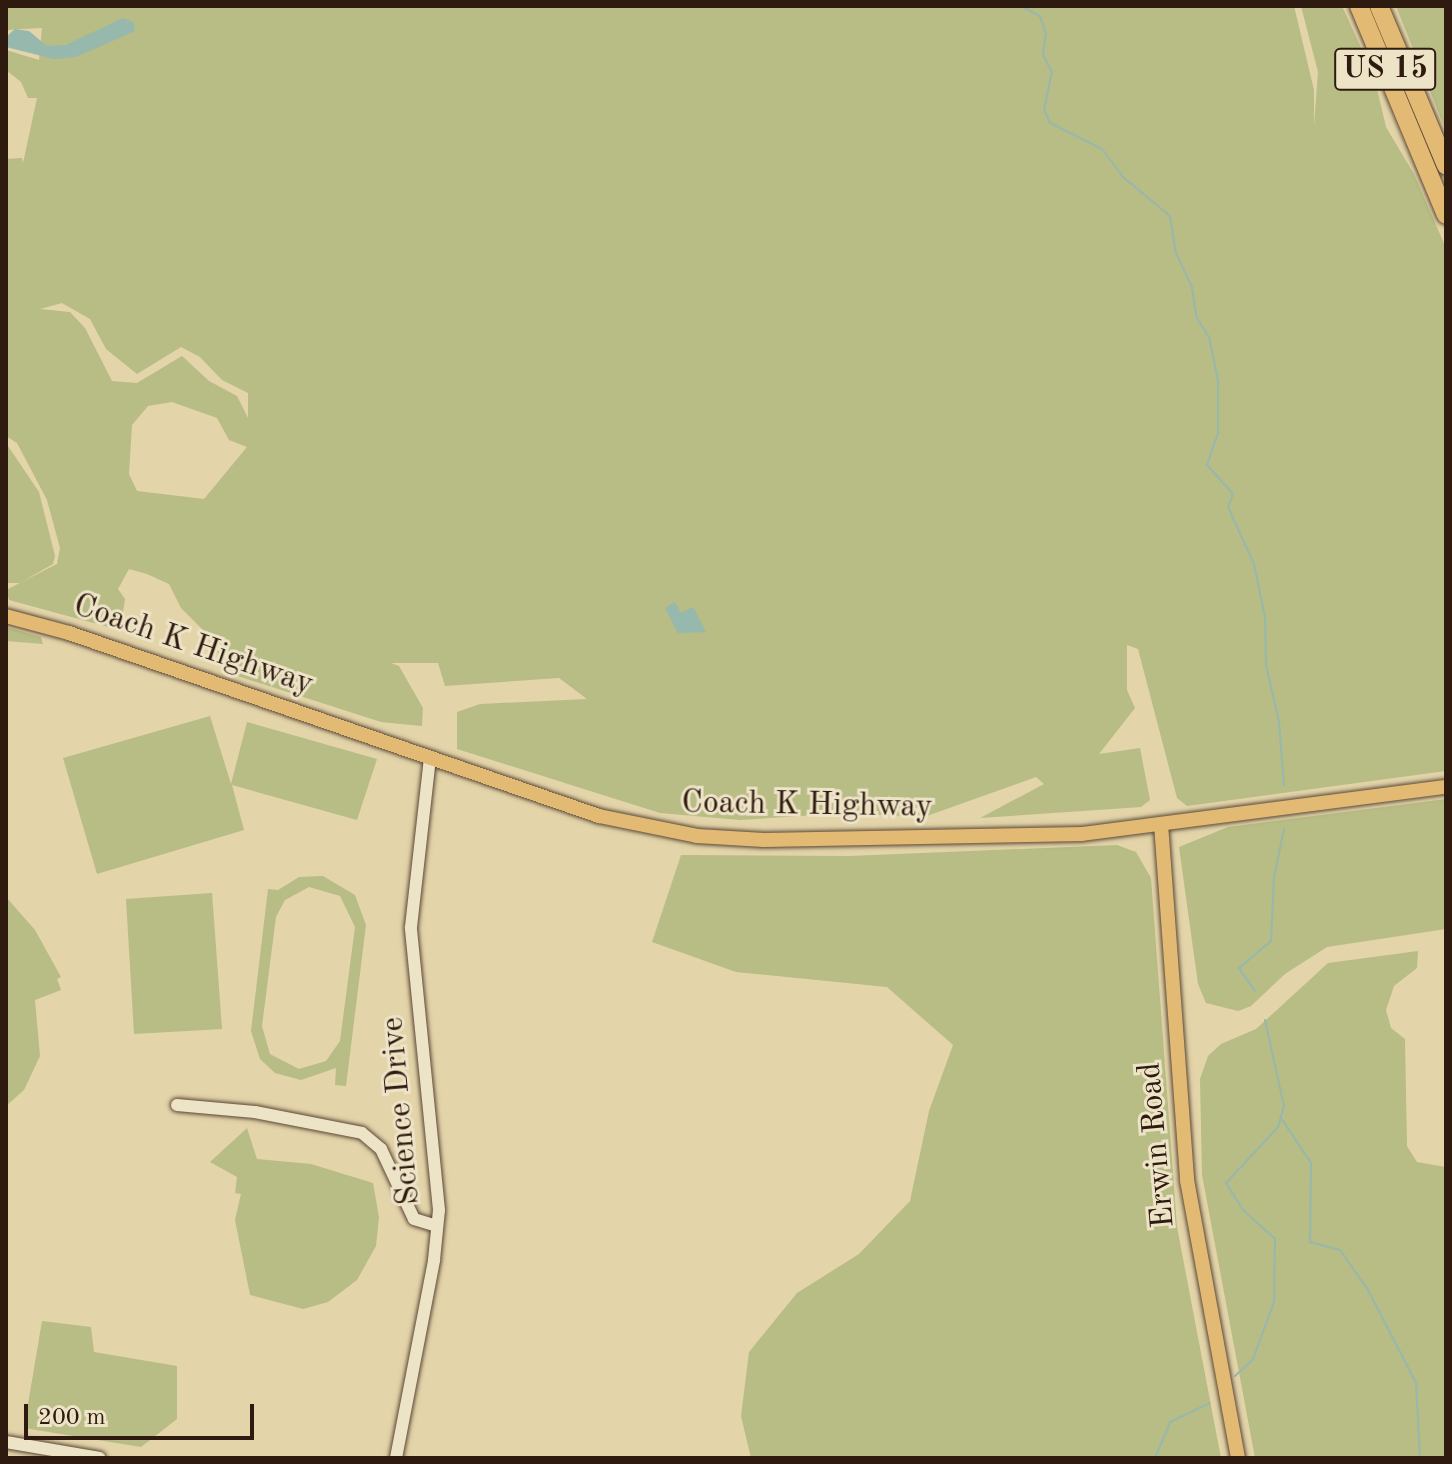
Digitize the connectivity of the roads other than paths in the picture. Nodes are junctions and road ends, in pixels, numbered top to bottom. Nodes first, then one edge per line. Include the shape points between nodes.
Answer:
1 (1359, 6) edge
2 (1379, 6) edge
3 (1446, 165) edge
4 (1446, 215) edge
5 (6, 616) edge
6 (430, 758) junction
7 (1446, 787) edge
8 (1161, 824) junction
9 (177, 1105) dead end
10 (437, 1226) junction
11 (6, 1442) edge
12 (78, 1456) edge
13 (100, 1458) edge
14 (396, 1458) edge
15 (1238, 1458) edge

1 - 4 highway, US 15
2 - 3 highway, US 15
5 - 6 main road, Coach K Highway
6 - 8 main road, Coach K Highway via 599,816 723,838 1027,837
6 - 10 street, Science Drive via 411,927 439,1188
7 - 8 main road, Coach K Highway
8 - 15 main road, Erwin Road via 1187,1180
9 - 10 street via 255,1112 362,1133 381,1149 414,1219
10 - 14 street, Science Drive
11 - 12 street
12 - 13 street

